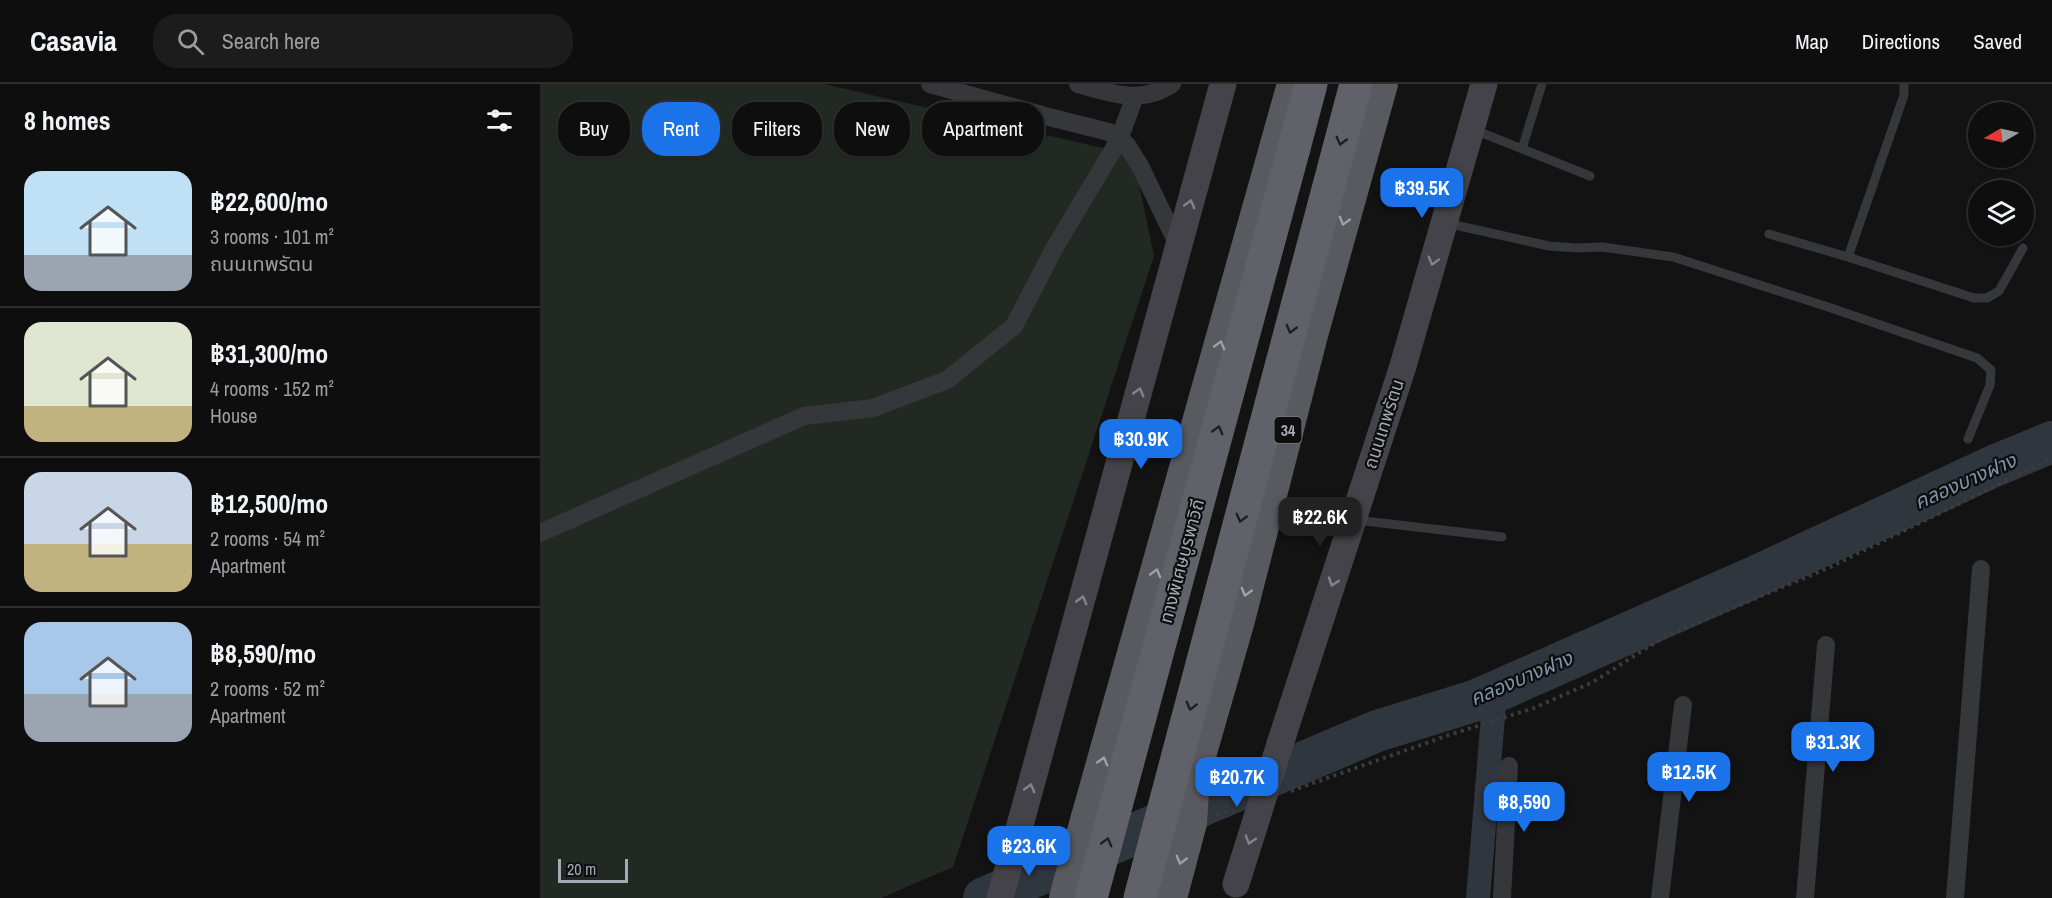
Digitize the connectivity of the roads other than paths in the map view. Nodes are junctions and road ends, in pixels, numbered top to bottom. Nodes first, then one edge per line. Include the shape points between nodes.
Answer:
1 (930, 84) edge
2 (1077, 84) edge
3 (1172, 84) edge
4 (1223, 84) edge
5 (1293, 84) edge
6 (1311, 84) edge
7 (1356, 84) edge
8 (1382, 84) edge
9 (1484, 84) edge
10 (1542, 84) edge
11 (1905, 84) edge
12 (1135, 96) junction
13 (1471, 128) junction
14 (1119, 140) junction
15 (1522, 148) junction
16 (1590, 176) dead end
17 (1444, 223) junction
18 (1769, 234) dead end
19 (1179, 247) junction
20 (2023, 248) dead end
21 (1848, 257) junction
22 (1968, 439) dead end
23 (1353, 519) junction
24 (540, 533) edge
25 (1502, 537) dead end
26 (1981, 569) dead end
27 (1826, 645) dead end
28 (1683, 705) dead end
29 (1509, 766) dead end
30 (1234, 891) edge
31 (1000, 898) edge
32 (1065, 898) edge
33 (1091, 898) edge
34 (1140, 898) edge
35 (1170, 898) edge
36 (1502, 898) edge
37 (1660, 898) edge
38 (1805, 898) edge
39 (1955, 898) edge

1 - 14 street via 1109,132
2 - 12 street via 1119,96
3 - 12 street via 1164,90
19 -> 4 main road
32 -> 5 highway, bridge
33 -> 6 highway, ทางพิเศษบูรพาวิถี, bridge
7 -> 34 highway, bridge
8 -> 35 highway, 34 via 1194,777 1199,821
9 - 13 main road, ถนนเทพรัตน
10 - 15 lane
11 - 21 lane
12 - 14 street
13 - 15 lane
13 - 17 main road, ถนนเทพรัตน
14 - 19 street via 1127,145 1140,166
14 - 24 street via 1055,247 1014,326 947,380 873,408 804,416
15 - 16 lane
17 - 22 lane via 1549,246 1602,247 1672,257 1977,358 1991,370 1990,385
17 -> 23 main road, ถนนเทพรัตน
18 - 21 lane
31 -> 19 main road
20 - 21 lane via 2000,291 1987,298 1974,298
23 - 25 lane
23 -> 30 main road, ถนนเทพรัตน, bridge
26 - 39 street
27 - 38 street
28 - 37 street
29 - 36 street

